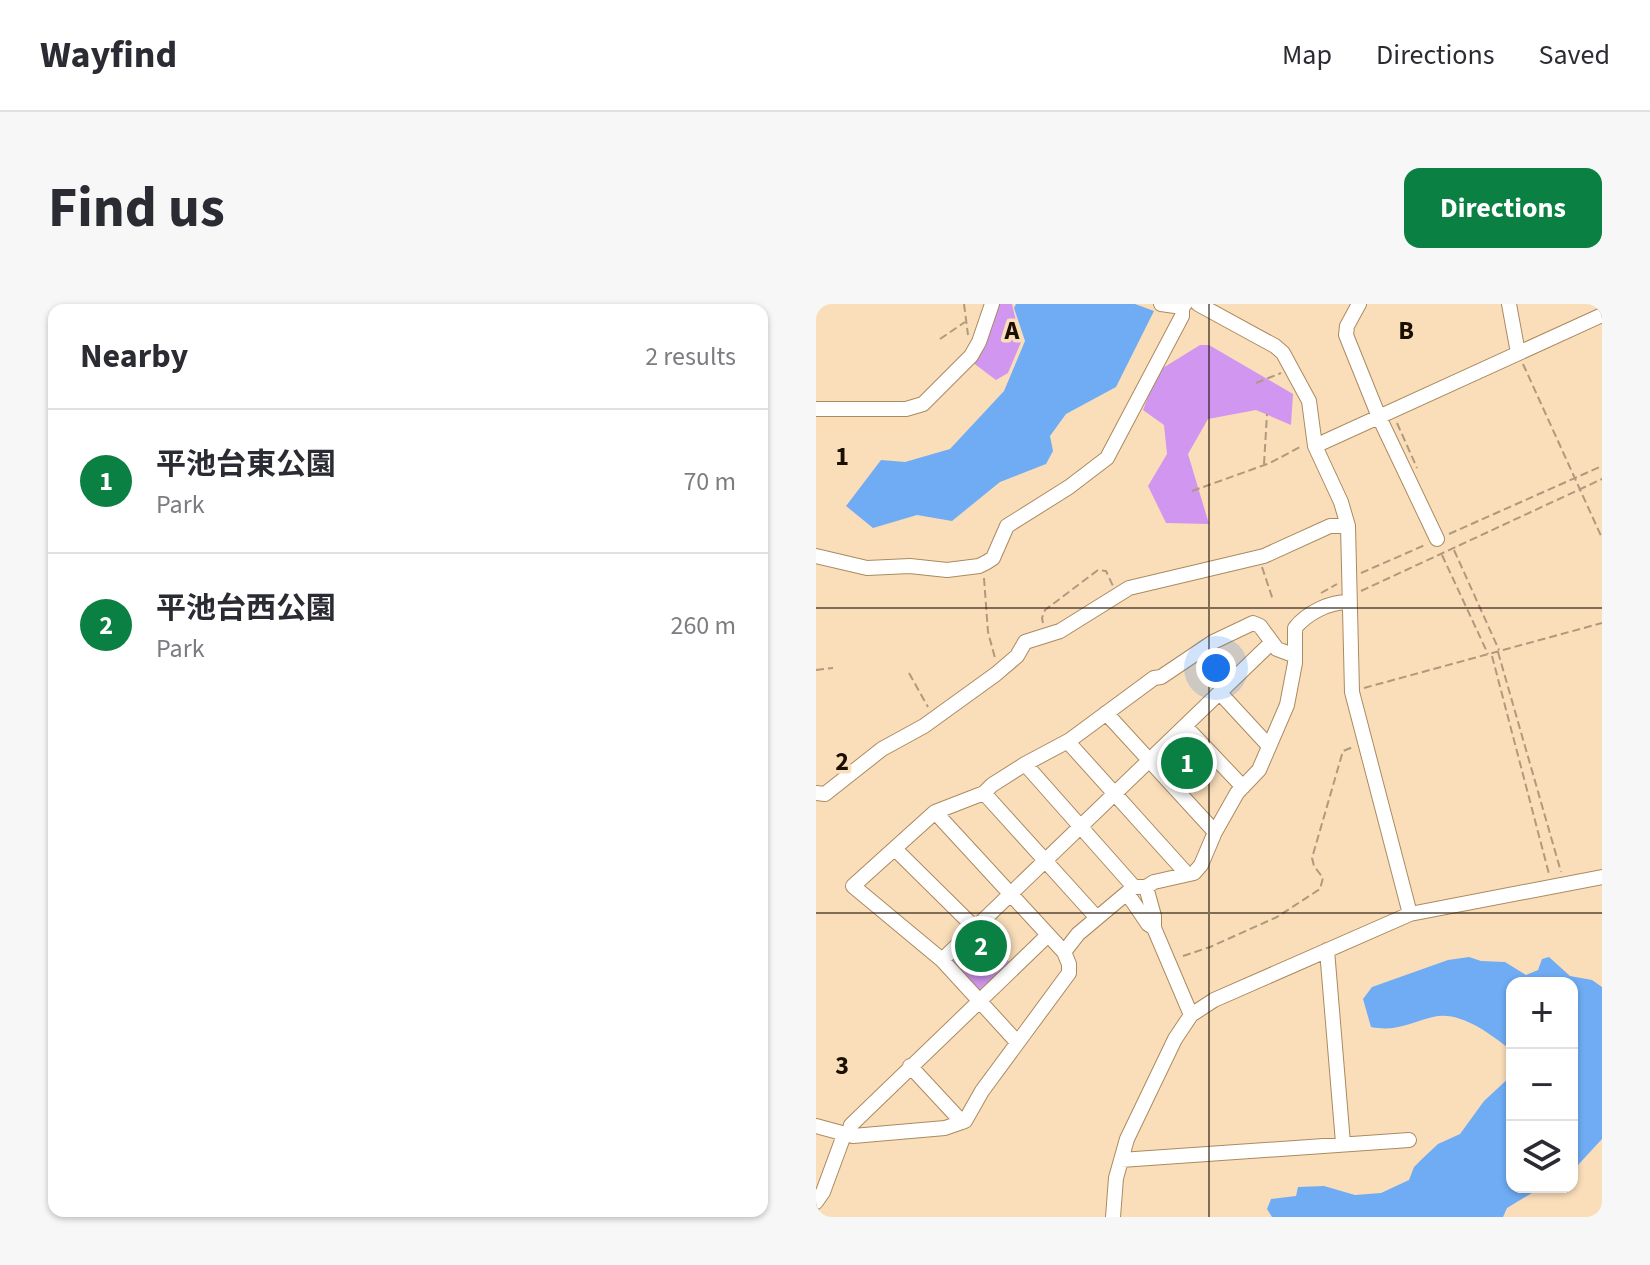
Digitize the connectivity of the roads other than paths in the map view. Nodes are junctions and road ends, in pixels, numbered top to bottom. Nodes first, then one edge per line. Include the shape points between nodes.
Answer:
1 (992, 304) edge
2 (1161, 304) edge
3 (1198, 304) edge
4 (1359, 304) edge
5 (1509, 304) edge
6 (1183, 306) edge
7 (1602, 315) edge
8 (1518, 353) junction
9 (816, 409) edge
10 (1379, 417) junction
11 (1314, 444) junction
12 (1348, 526) junction
13 (1439, 547) road end
14 (816, 556) edge
15 (1348, 590) junction
16 (1271, 643) junction
17 (1293, 655) junction
18 (1220, 693) junction
19 (1106, 713) junction
20 (1185, 726) junction
21 (1068, 742) junction
22 (1269, 746) junction
23 (1149, 759) junction
24 (1025, 764) junction
25 (1243, 787) junction
26 (816, 793) edge
27 (984, 793) junction
28 (1115, 793) junction
29 (935, 812) junction
30 (1081, 826) junction
31 (1215, 832) junction
32 (895, 849) junction
33 (1045, 860) junction
34 (1187, 874) junction
35 (1602, 877) edge
36 (1136, 889) junction
37 (1011, 893) junction
38 (1410, 914) junction
39 (1097, 918) junction
40 (975, 928) junction
41 (1048, 935) junction
42 (1327, 950) junction
43 (1064, 952) junction
44 (942, 960) junction
45 (978, 1000) junction
46 (1191, 1015) junction
47 (1017, 1042) junction
48 (910, 1066) junction
49 (962, 1122) junction
50 (816, 1126) edge
51 (846, 1135) junction
52 (1409, 1140) dead end
53 (1343, 1143) junction
54 (1121, 1160) junction
55 (816, 1202) edge
56 (1113, 1217) edge

1 - 9 street via 976,347 923,404
2 - 6 street
3 - 11 street via 1280,349 1311,408
4 - 10 street via 1346,335
5 - 8 street
6 - 14 street via 1107,458 1007,526 993,558 947,570 867,568
7 - 8 street
8 - 10 street
10 - 11 street
10 - 13 street
11 - 12 street
12 - 15 street
12 - 26 street via 1330,526 1259,557 1129,588 1060,631 1025,642 1002,670 882,749 825,794
15 - 17 street via 1297,625
15 - 38 street via 1352,692
16 - 17 street
16 - 18 street
16 - 19 street via 1253,623 1154,678
17 - 22 street via 1287,705
18 - 20 street
18 - 22 street
19 - 21 street
19 - 23 street
20 - 23 street
20 - 25 street
21 - 24 street
21 - 28 street
22 - 25 street via 1259,770
23 - 28 street
23 - 31 street
24 - 27 street
24 - 30 street
25 - 31 street
27 - 29 street
27 - 33 street
28 - 30 street
28 - 34 street
29 - 32 street
29 - 37 street
30 - 33 street
30 - 36 street
31 - 34 street via 1201,865
32 - 40 street
32 - 44 street via 853,886
33 - 37 street
33 - 39 street
34 - 36 street
35 - 38 street
36 - 39 street
36 - 46 street via 1154,916 1154,928
37 - 40 street
37 - 41 street
38 - 42 street
39 - 43 street
40 - 44 street
41 - 43 street
41 - 45 street
42 - 46 street
42 - 53 street
43 - 47 street via 1069,973
44 - 45 street
45 - 47 street
45 - 48 street
46 - 54 street
47 - 49 street
48 - 49 street
48 - 51 street
49 - 51 street via 945,1128
50 - 51 street
51 - 55 street
52 - 53 street
53 - 54 street
54 - 56 street

